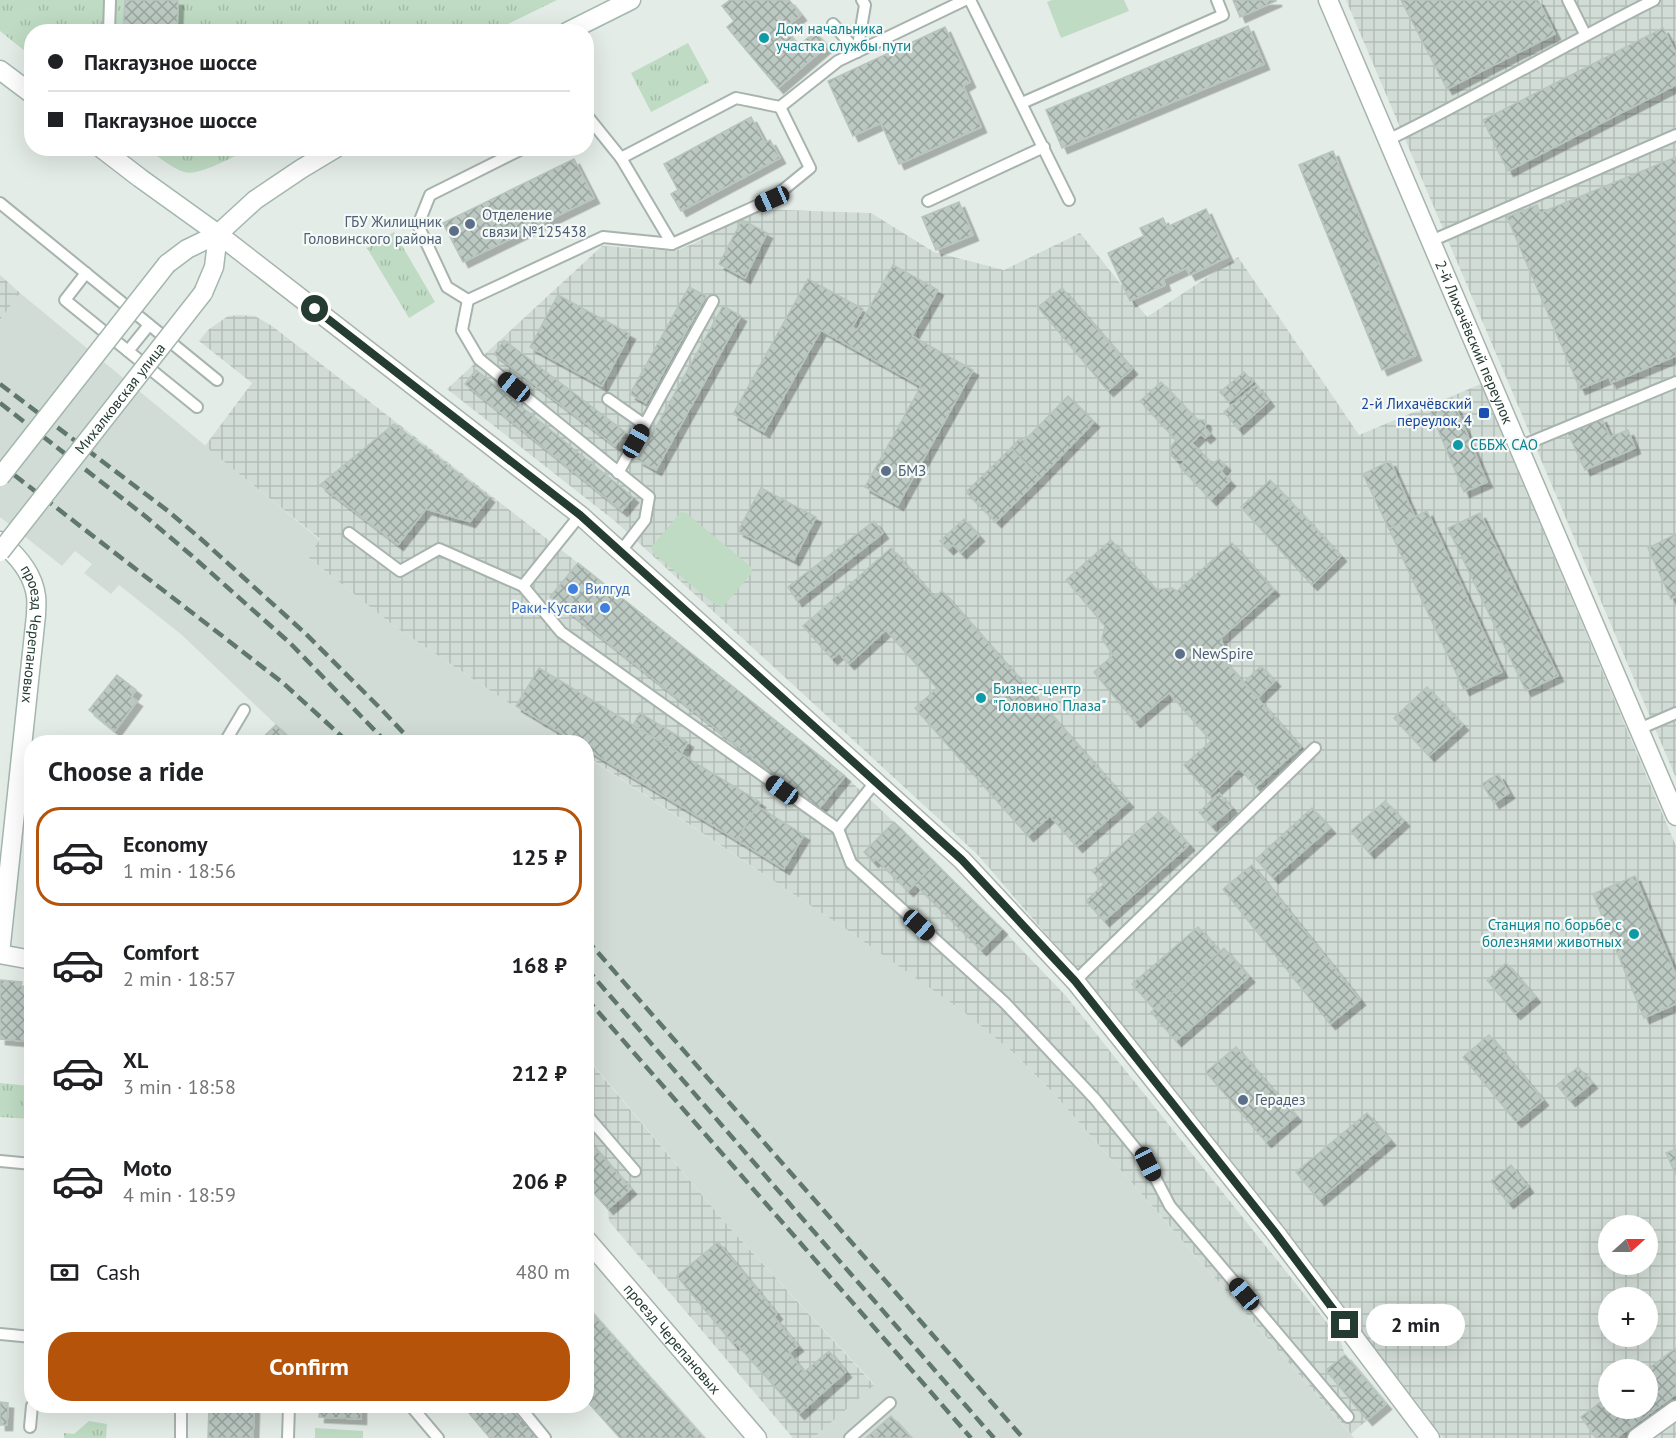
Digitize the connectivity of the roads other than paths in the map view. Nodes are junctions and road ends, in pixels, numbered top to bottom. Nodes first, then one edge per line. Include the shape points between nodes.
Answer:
1 (111, 0) edge
2 (631, 0) edge
3 (862, 0) edge
4 (964, 0) edge
5 (970, 0) edge
6 (1217, 0) edge
7 (1328, 0) edge
8 (1568, 0) edge
9 (1654, 0) edge
10 (110, 24) edge
11 (583, 24) edge
12 (833, 24) dead end
13 (1585, 34) junction
14 (856, 52) junction
15 (0, 70) edge
16 (24, 88) edge
17 (1022, 102) junction
18 (780, 107) junction
19 (594, 124) edge
20 (1676, 135) edge
21 (1388, 140) junction
22 (1044, 147) junction
23 (111, 156) edge
24 (323, 156) edge
25 (508, 156) edge
26 (621, 158) junction
27 (1070, 200) dead end
28 (928, 201) dead end
29 (0, 204) edge
30 (218, 234) junction
31 (1431, 241) junction
32 (672, 244) junction
33 (86, 273) junction
34 (468, 300) junction
35 (713, 301) dead end
36 (149, 325) junction
37 (128, 351) junction
38 (217, 380) dead end
39 (1676, 382) edge
40 (608, 399) dead end
41 (197, 406) dead end
42 (645, 425) junction
43 (1519, 447) junction
44 (618, 473) junction
45 (0, 477) edge
46 (580, 515) junction
47 (349, 533) dead end
48 (0, 541) edge
49 (621, 551) junction
50 (0, 552) edge
51 (524, 585) junction
52 (244, 710) dead end
53 (1676, 713) edge
54 (1639, 729) junction
55 (229, 735) edge
56 (1315, 748) dead end
57 (876, 781) junction
58 (1676, 816) edge
59 (838, 829) junction
60 (0, 954) edge
61 (24, 958) edge
62 (1075, 981) junction
63 (594, 1123) edge
64 (0, 1161) edge
65 (24, 1163) edge
66 (635, 1171) dead end
67 (594, 1248) edge
68 (0, 1334) edge
69 (24, 1336) edge
70 (890, 1403) dead end
71 (1676, 1410) edge
72 (31, 1413) edge
73 (181, 1413) edge
74 (289, 1413) edge
75 (417, 1413) edge
76 (525, 1413) edge
77 (1348, 1417) dead end
78 (30, 1427) dead end
79 (181, 1438) edge
80 (288, 1438) edge
81 (438, 1438) edge
82 (545, 1438) edge
83 (757, 1438) edge
84 (850, 1438) edge
85 (1430, 1438) edge
86 (1637, 1438) edge

1 - 10 lane
2 - 11 street
3 - 14 lane via 865,5
4 - 14 lane
5 - 17 lane
6 - 17 lane via 1223,15
7 - 21 street, 2-й Лихачёвский переулок
8 - 13 lane
9 - 13 lane
12 - 14 lane
13 - 21 lane
14 - 18 lane via 838,61
15 - 16 street
17 - 22 lane
18 - 26 lane via 736,98
18 - 32 lane via 810,168 772,199
19 - 26 lane
20 - 31 lane
21 - 31 street, 2-й Лихачёвский переулок
22 - 27 lane
22 - 28 lane
23 - 30 street
24 - 30 street via 255,200
25 - 34 lane via 429,195 418,225 447,287
26 - 32 lane
29 - 33 lane
30 - 45 street, bridge via 186,249 167,264
30 - 46 street
30 - 50 street, Михалковская улица, bridge via 214,267 203,293
31 - 43 street, 2-й Лихачёвский переулок
32 - 34 lane via 603,237
33 - 36 lane
33 - 37 lane via 65,300
34 - 44 lane via 462,330 479,359
35 - 42 lane
36 - 37 lane
36 - 38 lane
37 - 41 lane
39 - 43 lane
40 - 42 lane
42 - 44 lane
43 - 54 street, 2-й Лихачёвский переулок
44 - 49 lane via 649,497 645,520
46 - 49 street
46 - 51 lane
47 - 51 lane via 400,571 439,549
48 - 60 street, проезд Черепановых via 22,563 37,597
49 - 57 street
51 - 59 lane via 561,632
52 - 55 lane
53 - 54 lane
54 - 58 street, 2-й Лихачёвский переулок
56 - 62 lane
57 - 59 lane
57 - 62 street via 962,860
59 - 77 lane via 851,863 1005,1003 1095,1099 1148,1164 1170,1206
60 - 61 street, проезд Черепановых
62 - 85 street via 1274,1231
63 - 66 lane
64 - 65 lane
67 - 83 street, проезд Черепановых
68 - 69 lane
70 - 84 lane
71 - 86 street
72 - 78 lane
73 - 79 lane
74 - 80 lane
75 - 81 lane
76 - 82 lane

